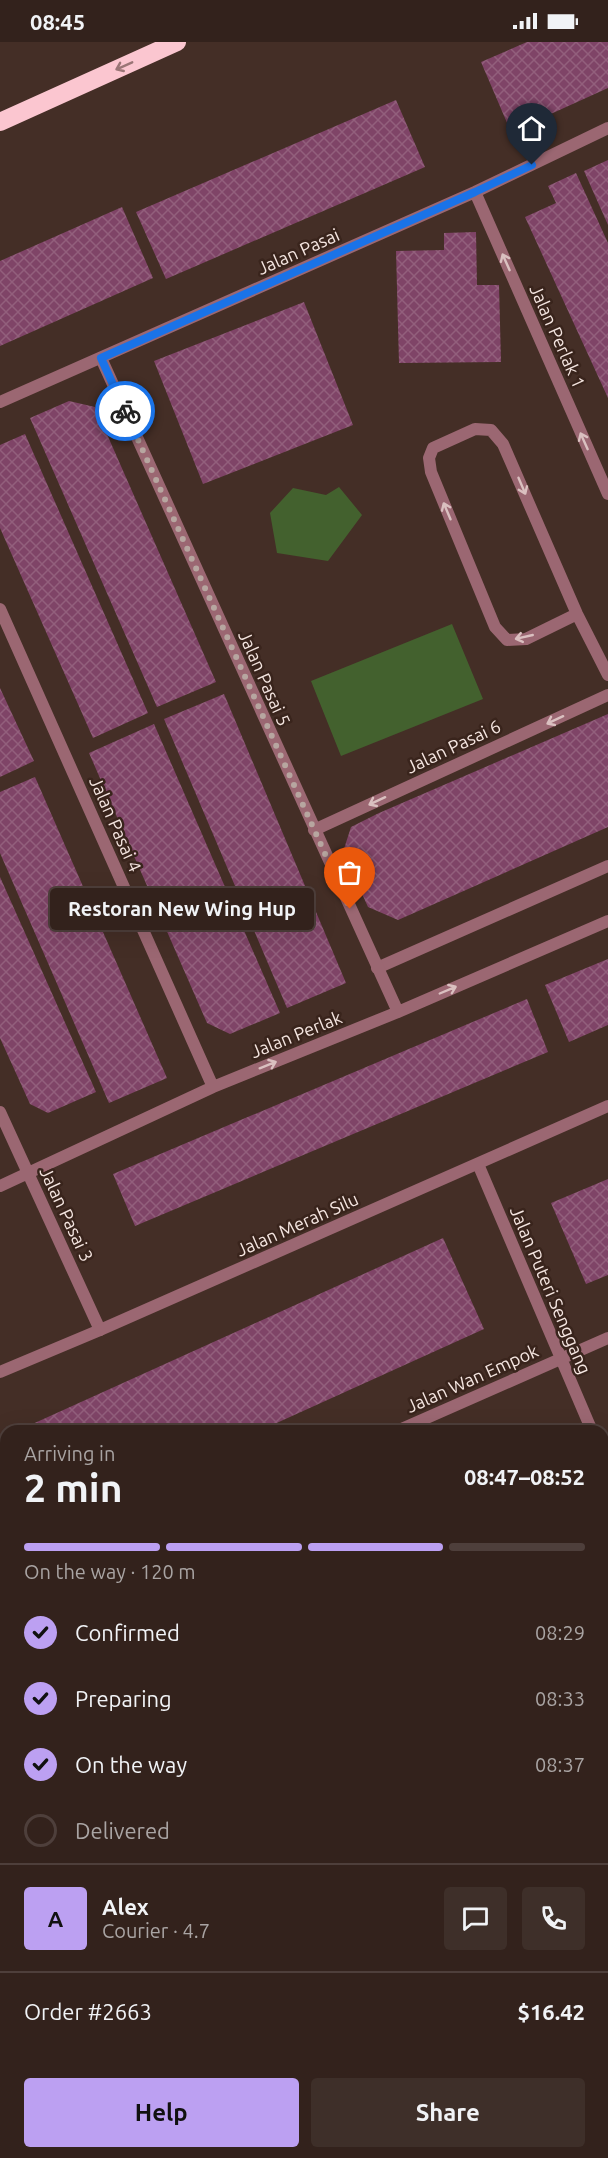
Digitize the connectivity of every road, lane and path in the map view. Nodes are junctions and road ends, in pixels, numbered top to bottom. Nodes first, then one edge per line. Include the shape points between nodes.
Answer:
1 (177, 42) edge
2 (0, 122) edge
3 (608, 128) edge
4 (475, 192) junction
5 (101, 358) junction
6 (0, 402) edge
7 (608, 494) edge
8 (0, 609) edge
9 (577, 614) junction
10 (608, 675) edge
11 (608, 695) edge
12 (314, 830) junction
13 (608, 866) edge
14 (608, 921) edge
15 (377, 968) junction
16 (398, 1012) junction
17 (213, 1087) junction
18 (608, 1106) edge
19 (0, 1112) edge
20 (478, 1164) junction
21 (29, 1174) junction
22 (0, 1186) edge
23 (100, 1330) junction
24 (608, 1338) edge
25 (560, 1359) junction
26 (0, 1372) edge
27 (411, 1425) edge
28 (589, 1425) edge

1 -> 2 highway
3 - 4 street, Jalan Pasai
4 - 5 street, Jalan Pasai
7 -> 4 street, Jalan Perlak 1
5 - 6 street, Jalan Pasai
5 - 12 street, Jalan Pasai 5
8 - 17 street, Jalan Pasai 4
9 -> 9 street via 526,639 507,640 495,627 431,472 429,458 433,448 475,429 491,430 503,444
9 - 10 street
11 -> 12 street, Jalan Pasai 6
12 - 15 street, Jalan Pasai 5
13 - 15 street
16 -> 14 street, Jalan Perlak
15 - 16 street, Jalan Pasai 5
17 -> 16 street, Jalan Perlak
17 - 21 street, Jalan Perlak
18 - 20 street, Jalan Merah Silu
19 - 21 street, Jalan Pasai 3
20 - 23 street, Jalan Merah Silu
20 - 25 street, Jalan Puteri Senggang
21 - 22 street, Jalan Perlak
21 - 23 street, Jalan Pasai 3
23 - 26 street, Jalan Merah Silu
24 - 25 street, Jalan Wan Empok
25 - 27 street, Jalan Wan Empok
25 - 28 street, Jalan Puteri Senggang

